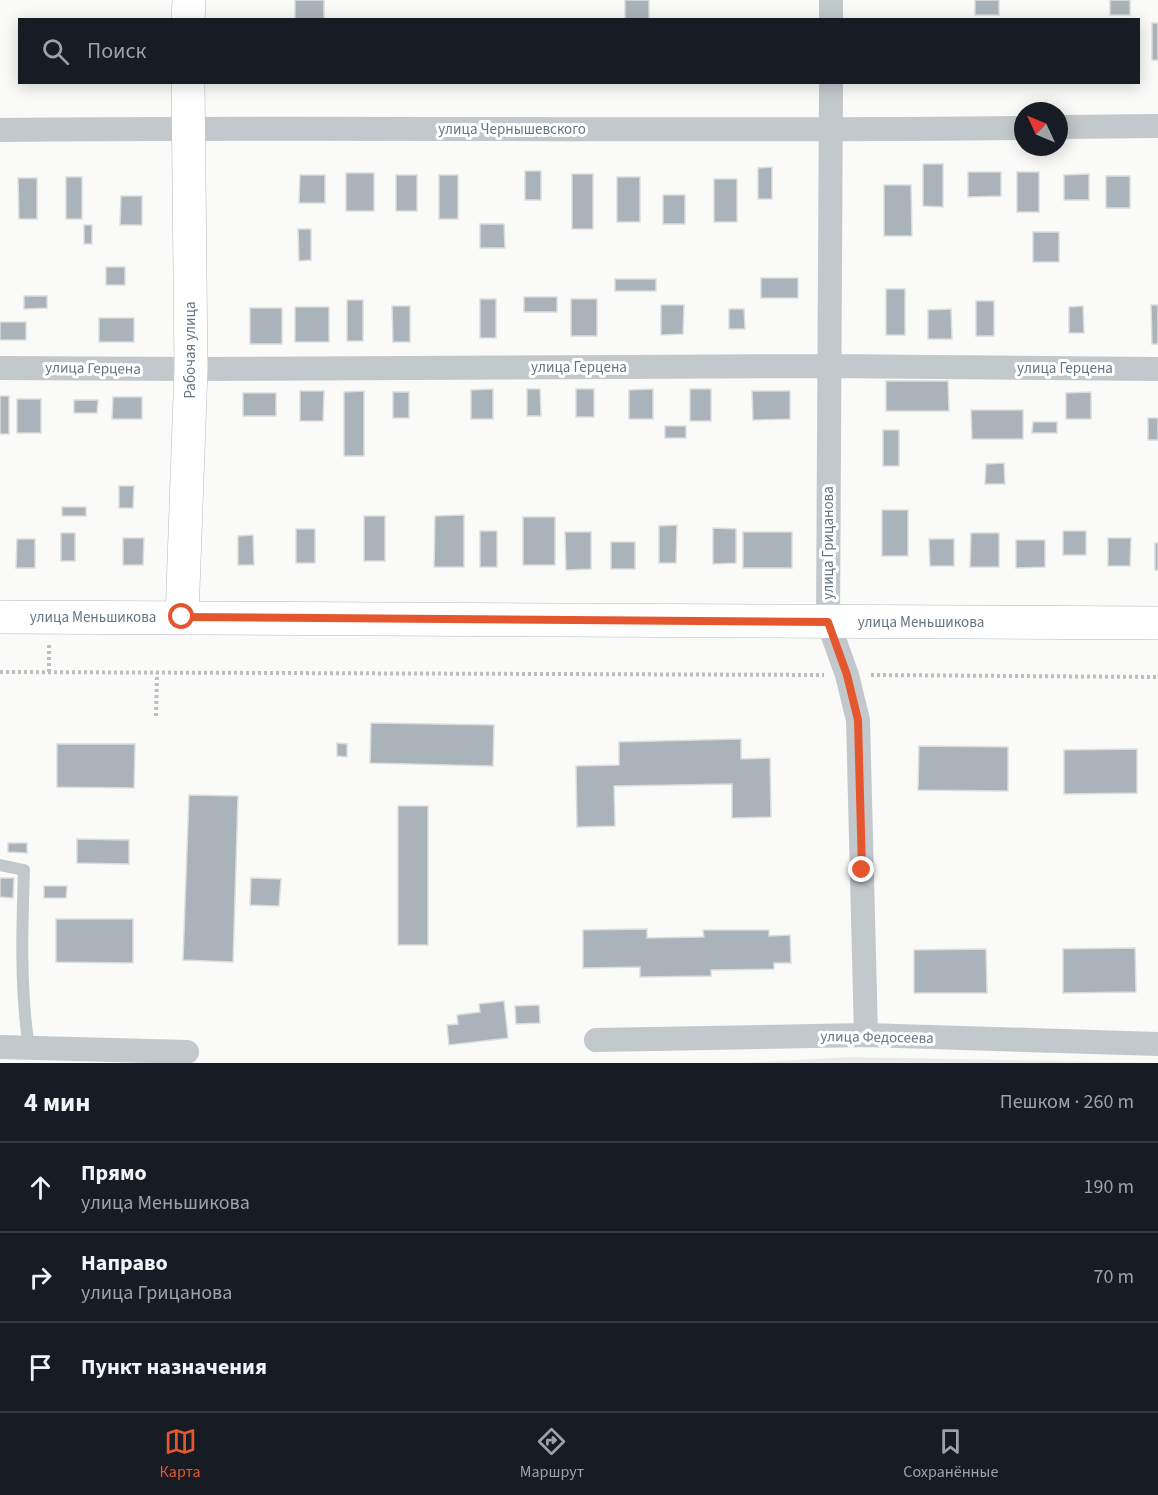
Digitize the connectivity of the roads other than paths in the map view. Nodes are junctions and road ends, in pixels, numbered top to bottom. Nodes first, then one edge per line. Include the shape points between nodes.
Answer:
1 (189, 0) edge
2 (831, 0) edge
3 (188, 18) edge
4 (831, 18) edge
5 (188, 84) edge
6 (831, 84) edge
7 (1158, 126) edge
8 (1068, 127) edge
9 (187, 128) junction
10 (1014, 128) edge
11 (0, 130) edge
12 (830, 130) junction
13 (829, 366) junction
14 (0, 368) edge
15 (191, 369) junction
16 (1158, 369) edge
17 (0, 617) edge
18 (182, 617) junction
19 (828, 622) junction
20 (1158, 623) edge
21 (0, 865) edge
22 (866, 1035) junction
23 (596, 1040) dead end
24 (1158, 1044) edge
25 (0, 1047) edge
26 (29, 1048) junction
27 (188, 1052) dead end

1 - 3 main road
2 - 4 street
5 - 9 main road, Рабочая улица
6 - 12 street, улица Грицанова
7 - 8 street
9 - 11 street, улица Чернышевского
9 - 12 street, улица Чернышевского
9 - 15 main road, Рабочая улица
10 - 12 street, улица Чернышевского
12 - 13 street, улица Грицанова
13 - 15 street, улица Герцена
13 - 16 street, улица Герцена
13 - 19 street, улица Грицанова
14 - 15 street, улица Герцена
15 - 18 main road, Рабочая улица
17 - 18 main road, улица Меньшикова
18 - 19 main road, улица Меньшикова
19 - 20 main road, улица Меньшикова
19 - 22 street, улица Грицанова via 858,720
21 - 26 lane via 24,870 22,936
22 - 23 street, улица Федосеева
22 - 24 street, улица Федосеева
25 - 26 street
26 - 27 street

